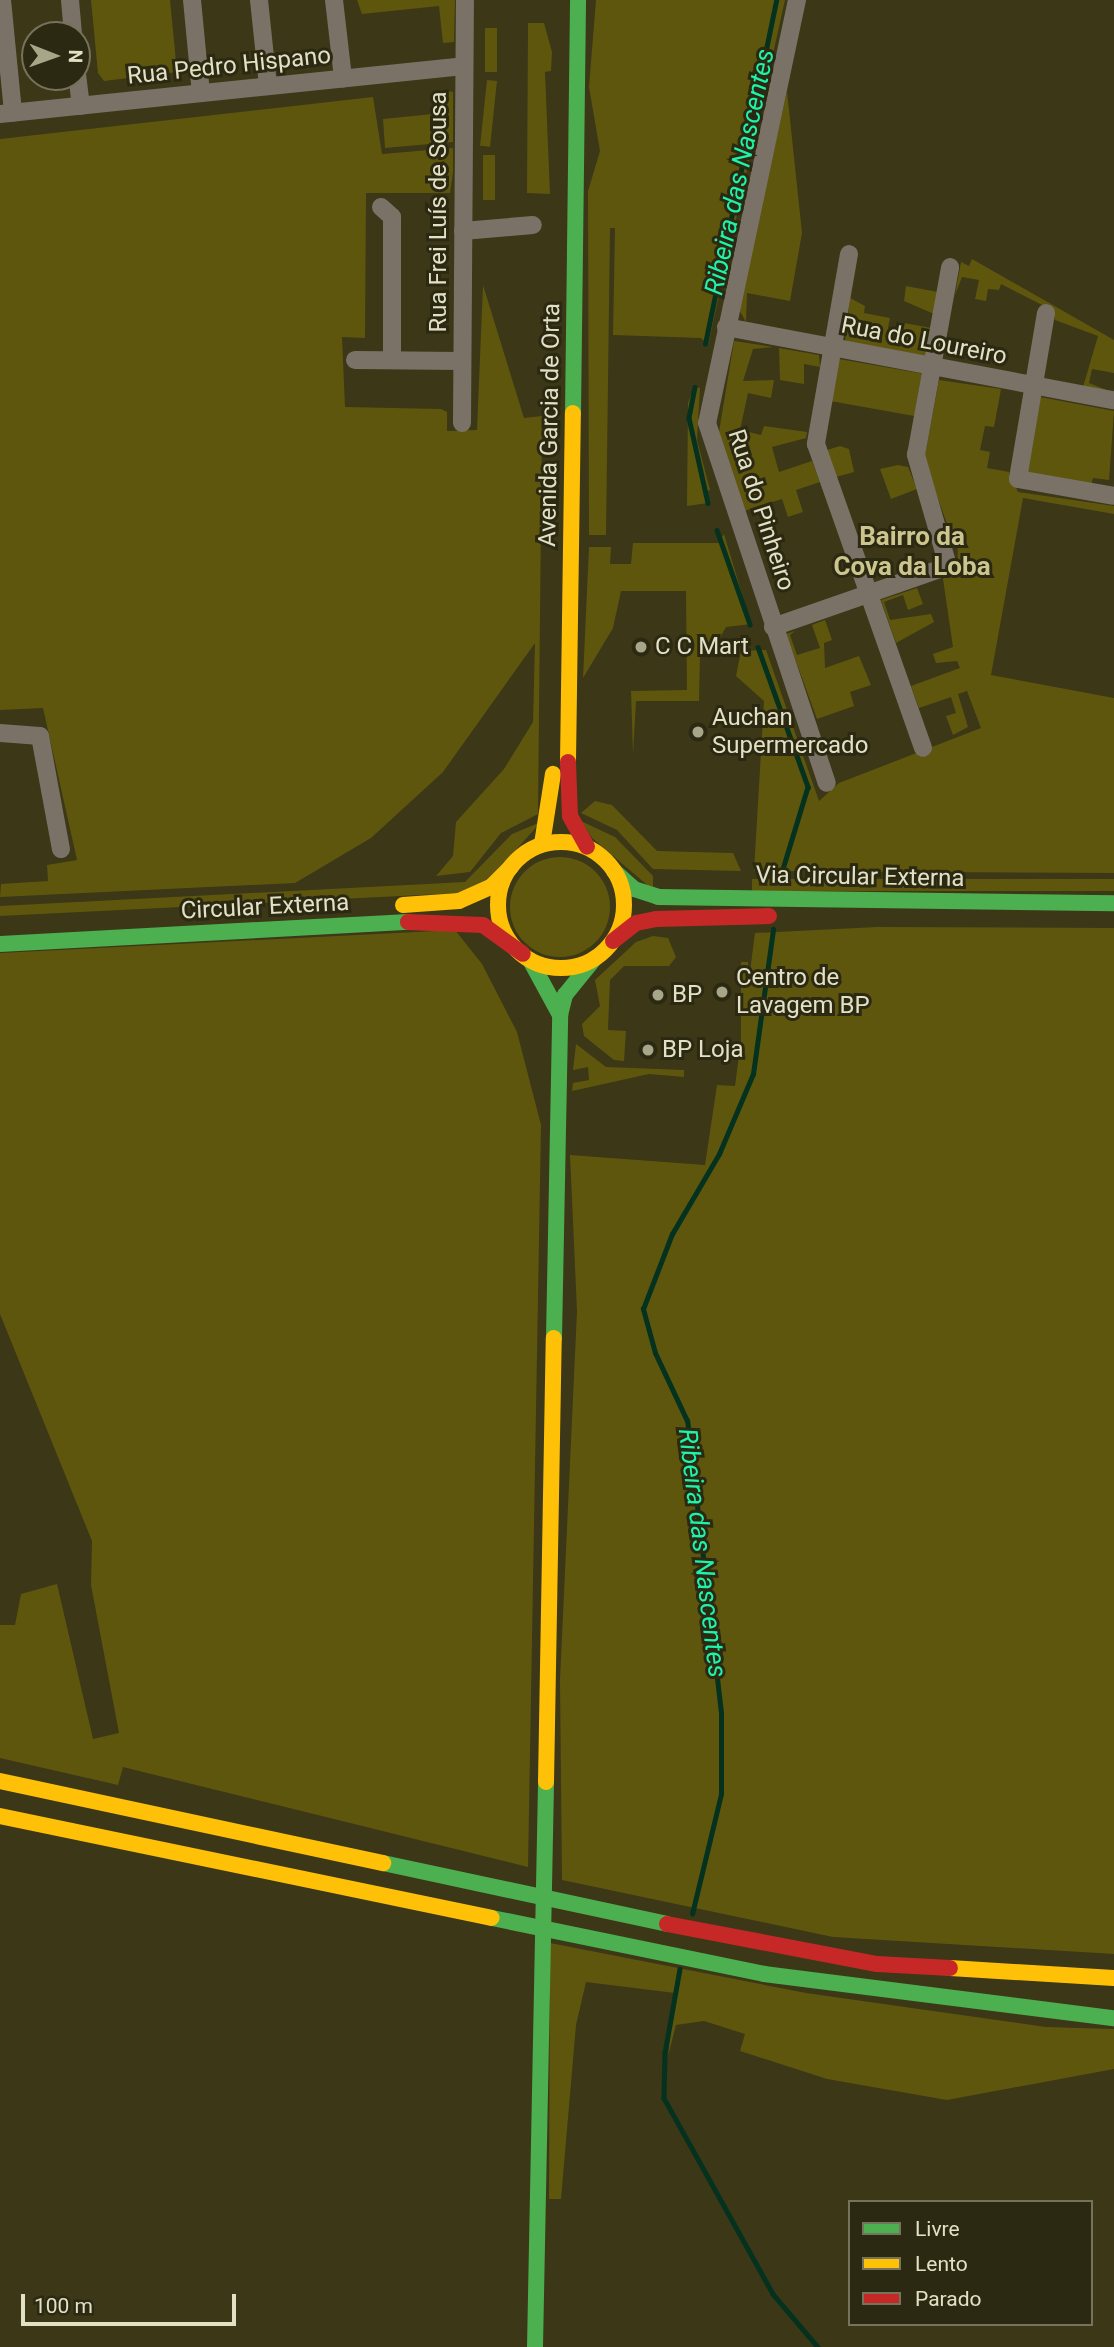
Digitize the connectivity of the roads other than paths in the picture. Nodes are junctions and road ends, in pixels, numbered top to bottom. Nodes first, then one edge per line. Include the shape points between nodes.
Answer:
1 (2, 0) edge
2 (70, 0) edge
3 (192, 0) edge
4 (259, 0) edge
5 (334, 0) edge
6 (465, 0) edge
7 (562, 0) edge
8 (578, 0) edge
9 (796, 0) edge
10 (72, 21) edge
11 (3, 36) edge
12 (464, 66) junction
13 (343, 78) junction
14 (268, 86) junction
15 (79, 91) edge
16 (201, 93) junction
17 (81, 106) junction
18 (7, 113) edge
19 (381, 207) dead end
20 (533, 225) dead end
21 (463, 231) junction
22 (849, 254) dead end
23 (950, 267) dead end
24 (1046, 313) dead end
25 (726, 327) junction
26 (831, 348) junction
27 (355, 360) dead end
28 (392, 360) junction
29 (462, 361) junction
30 (931, 367) junction
31 (1032, 386) junction
32 (1114, 400) edge
33 (461, 423) dead end
34 (1114, 496) edge
35 (870, 594) junction
36 (773, 627) junction
37 (0, 733) edge
38 (923, 748) dead end
39 (827, 783) dead end
40 (542, 844) junction
41 (586, 847) junction
42 (61, 849) dead end
43 (512, 866) junction
44 (614, 871) junction
45 (1114, 903) edge
46 (1114, 916) edge
47 (0, 927) edge
48 (613, 941) junction
49 (0, 944) edge
50 (527, 957) junction
51 (595, 958) junction
52 (559, 1015) junction
53 (0, 1781) edge
54 (0, 1816) edge
55 (1114, 1978) edge
56 (1114, 2018) edge
57 (536, 2347) edge

1 - 11 street
2 - 10 street
3 - 16 street
4 - 14 street
5 - 13 street
6 - 12 street, Rua Frei Luís de Sousa
7 - 40 main road, Avenida Garcia de Orta via 554,736 551,817
8 - 41 main road, Avenida Garcia de Orta via 568,797 570,816
9 - 25 street, Rua do Pinheiro
11 - 18 street
12 - 13 street, Rua Pedro Hispano
12 - 21 street, Rua Frei Luís de Sousa
13 - 14 street, Rua Pedro Hispano
14 - 16 street, Rua Pedro Hispano
15 - 17 street
16 - 17 street, Rua Pedro Hispano
17 - 18 street, Rua Pedro Hispano
19 - 28 street via 393,217
20 - 21 street
21 - 29 street, Rua Frei Luís de Sousa
22 - 26 street
23 - 30 street
24 - 31 street
25 - 26 street, Rua do Loureiro
25 - 36 street, Rua do Pinheiro via 708,423 711,446
26 - 30 street, Rua do Loureiro
26 - 35 street via 816,444
27 - 28 street
28 - 29 street
29 - 33 street, Rua Frei Luís de Sousa
30 - 31 street, Rua do Loureiro
30 - 35 street via 915,454 949,557 943,569
31 - 32 street, Rua do Loureiro
31 - 34 street via 1016,474 1022,484
35 - 36 street
35 - 38 street
36 - 39 street, Rua do Pinheiro
37 - 42 street via 36,731
40 - 41 main road
40 - 43 main road
41 - 44 main road
43 - 47 main road, Circular Externa via 492,886 459,901
43 - 50 main road via 500,891 500,916
44 - 45 main road, Via Circular Externa via 634,889 657,897
44 - 48 main road via 624,906
46 - 48 main road, Via Circular Externa via 656,919 636,923
48 - 51 main road
49 - 50 main road, Circular Externa via 432,921 483,925
50 - 51 main road via 560,968
50 - 52 main road
51 - 52 main road via 570,988
52 - 57 main road
53 - 55 main road via 767,1945 890,1965
54 - 56 main road via 764,1974

